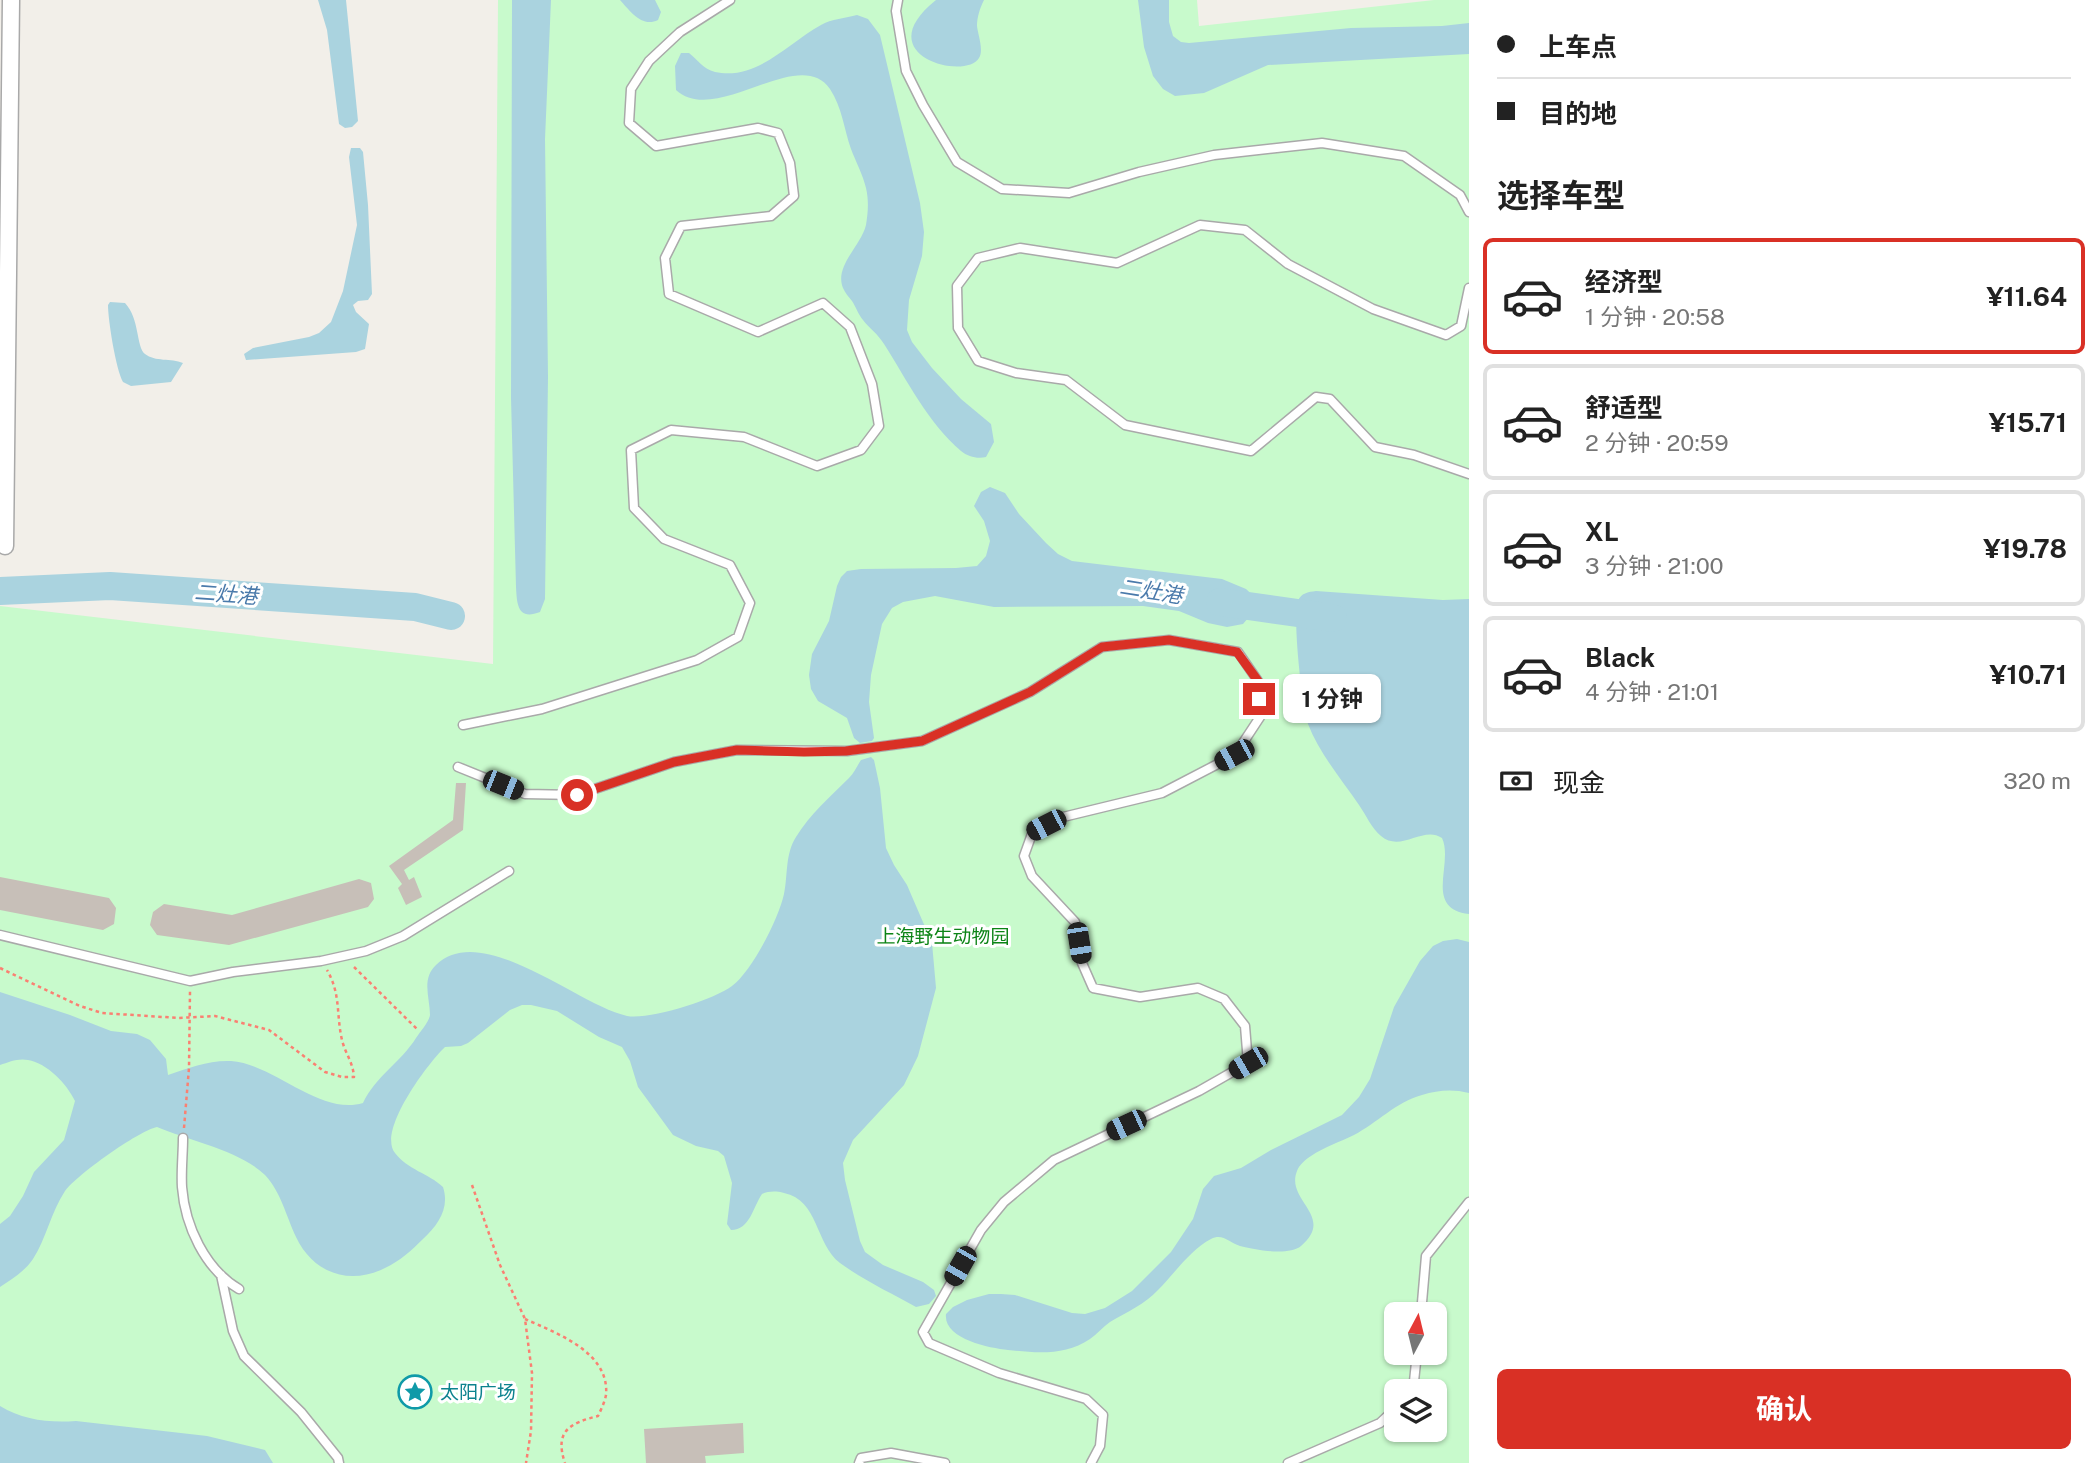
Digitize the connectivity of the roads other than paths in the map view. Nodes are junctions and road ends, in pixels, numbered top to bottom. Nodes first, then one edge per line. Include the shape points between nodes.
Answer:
1 (11, 0) edge
2 (730, 0) edge
3 (898, 0) edge
4 (1469, 212) edge
5 (1469, 288) edge
6 (1469, 474) edge
7 (5, 546) dead end
8 (463, 725) dead end
9 (458, 767) dead end
10 (509, 870) dead end
11 (0, 935) edge
12 (183, 1138) road end
13 (1469, 1202) edge
14 (221, 1275) junction
15 (239, 1289) dead end
16 (1422, 1302) edge
17 (1384, 1419) edge
18 (339, 1463) edge
19 (859, 1463) edge
20 (945, 1463) edge
21 (1091, 1463) edge
22 (1288, 1463) edge

1 - 7 street
2 - 8 lane via 680,32 649,61 631,89 629,123 656,146 758,128 778,133 790,163 794,196 771,216 681,226 666,258 669,294 758,332 822,303 850,327 872,384 879,426 862,450 817,466 744,438 671,430 631,450 634,508 664,539 730,565 750,603 738,637 697,660 542,709
3 - 4 lane via 906,71 923,105 957,162 1002,189 1069,193 1214,155 1322,143 1404,156 1460,195
5 - 6 lane via 1461,326 1446,335 1373,309 1288,264 1245,230 1200,225 1117,263 1020,248 978,258 957,286 958,328 978,361 1016,373 1066,380 1125,425 1251,451 1316,397 1330,399 1376,447
9 - 21 lane via 525,794 577,795 674,762 737,750 846,751 922,741 1030,692 1102,647 1169,640 1237,652 1258,681 1260,717 1234,755 1162,793 1059,818 1033,831 1024,856 1032,876 1075,922 1082,963 1093,988 1140,997 1198,988 1224,999 1245,1026 1248,1063 1054,1160 1004,1202 981,1230 923,1332 929,1343 999,1373 1086,1399 1102,1415 1100,1446
10 - 11 lane via 403,936 366,951 190,981
12 - 14 lane via 182,1188 190,1225
13 - 16 lane via 1426,1256
14 - 15 lane
14 - 18 lane via 233,1331 244,1356 301,1412
17 - 22 lane
19 - 20 lane via 861,1458 891,1453

